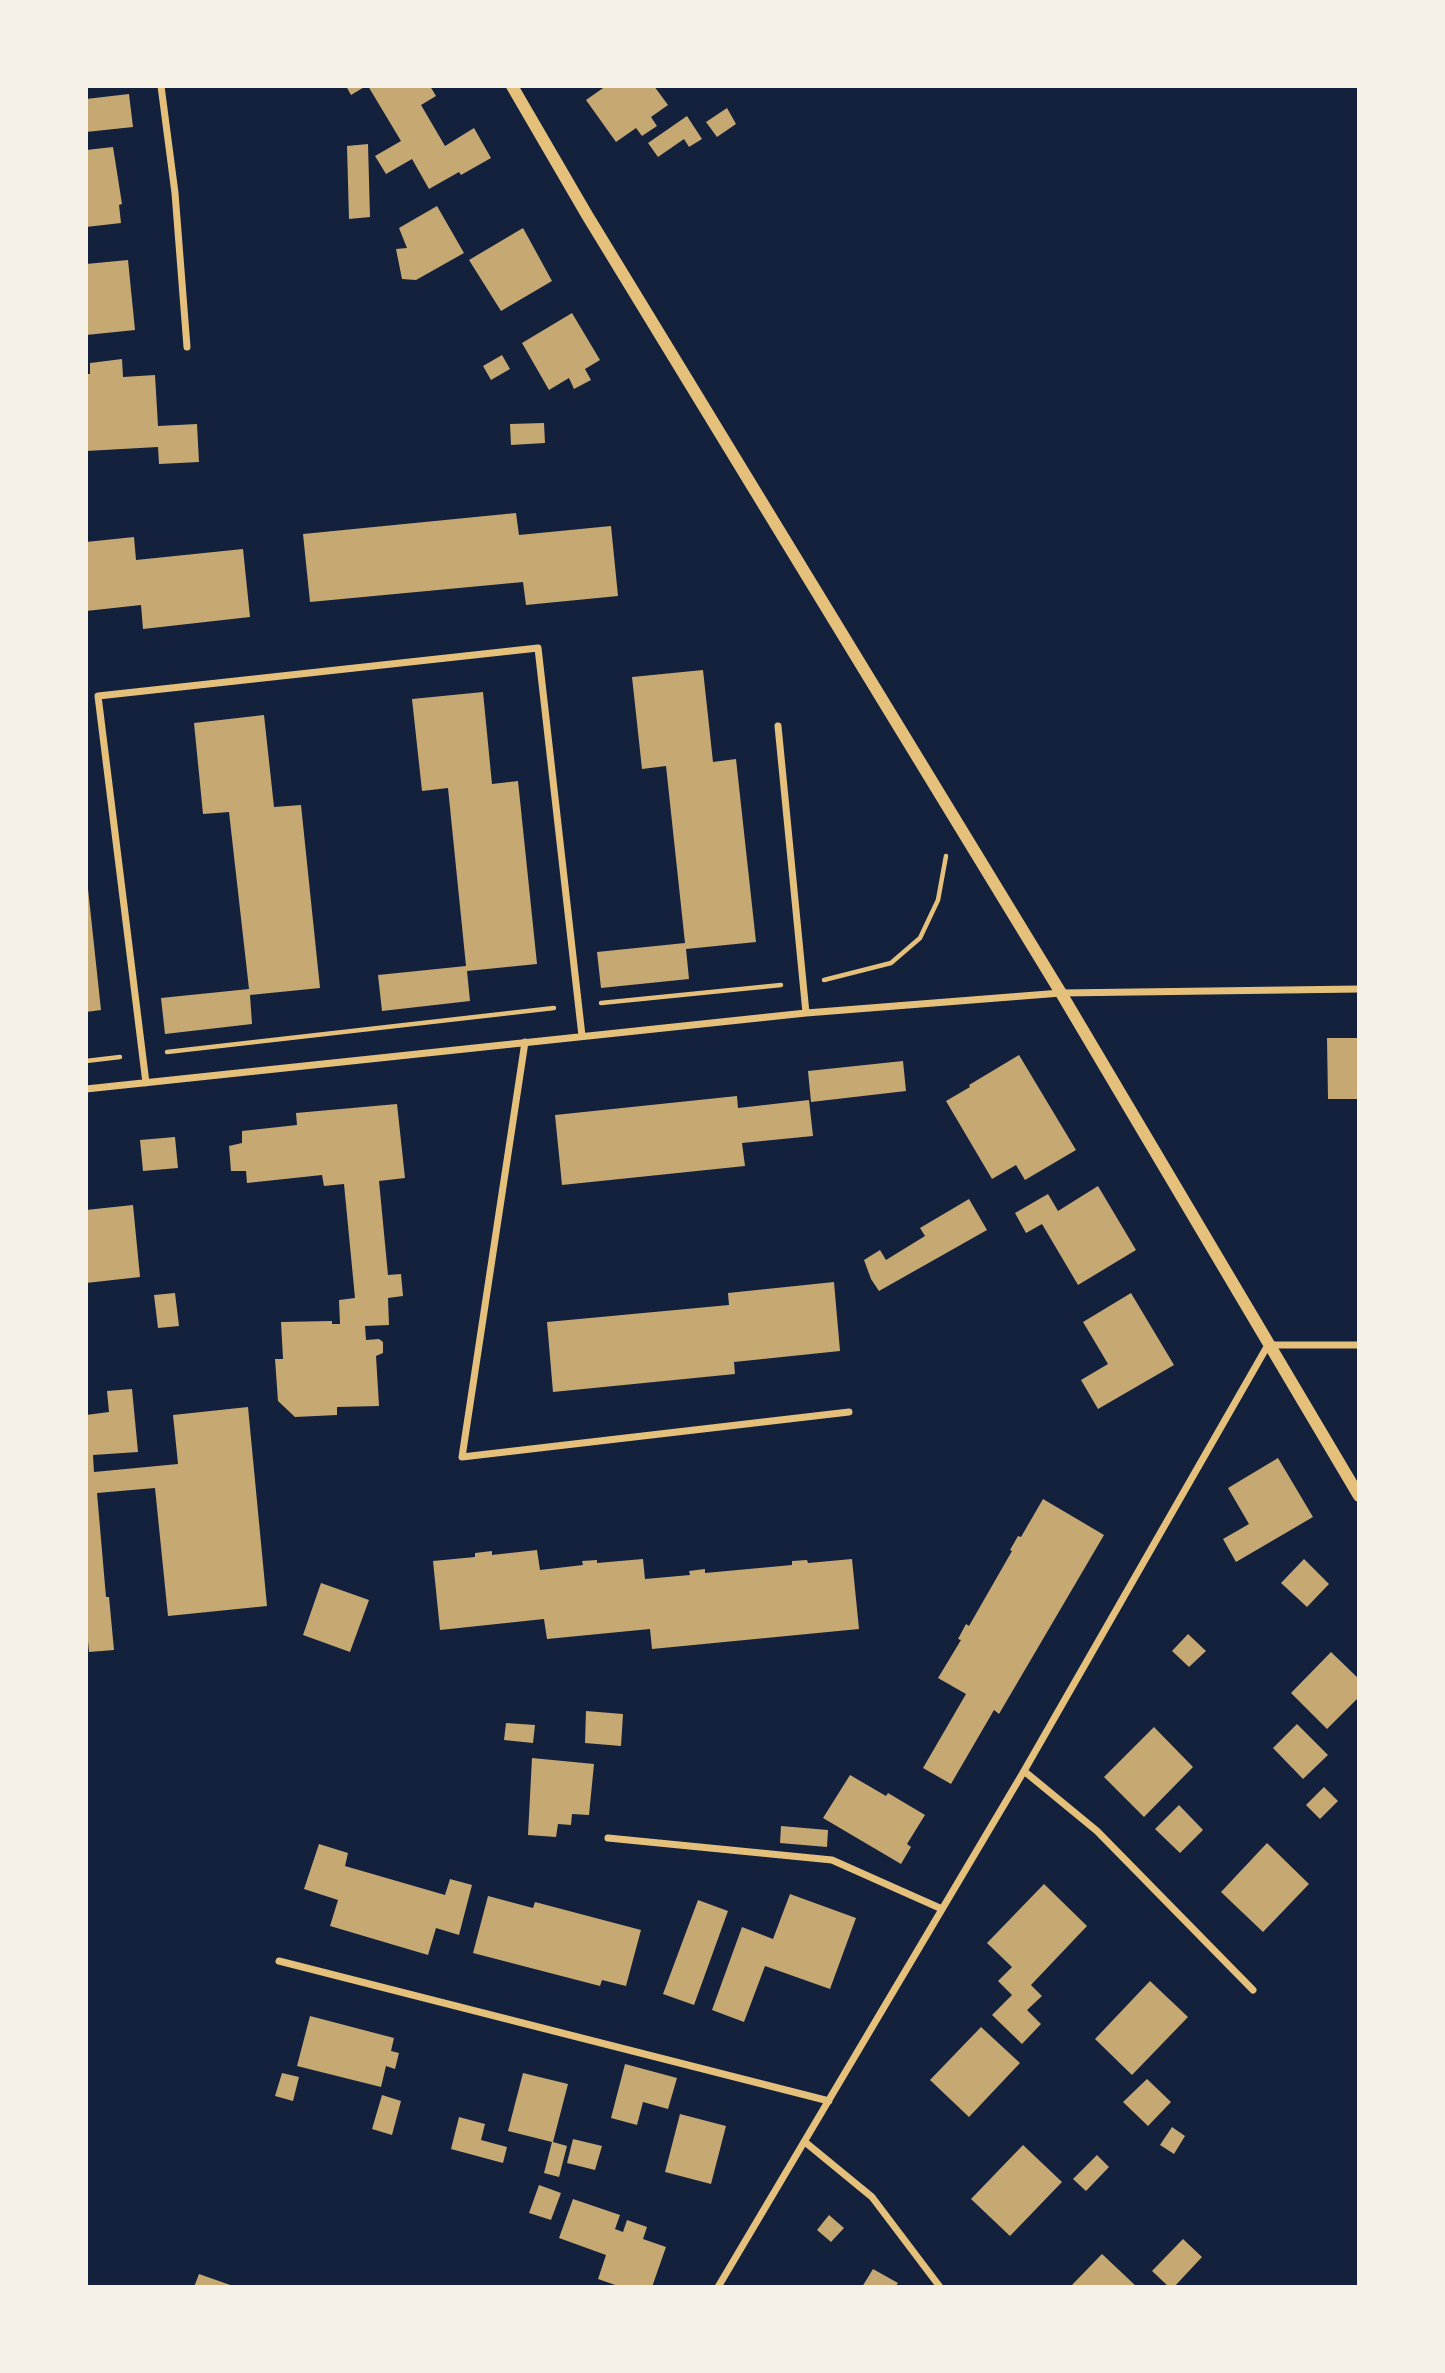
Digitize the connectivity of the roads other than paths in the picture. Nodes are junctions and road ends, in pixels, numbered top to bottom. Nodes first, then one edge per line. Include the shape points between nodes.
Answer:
1 (160, 86) edge
2 (512, 86) edge
3 (187, 347) dead end
4 (778, 726) dead end
5 (1359, 989) edge
6 (1061, 993) junction
7 (806, 1013) junction
8 (582, 1036) junction
9 (525, 1042) junction
10 (146, 1083) junction
11 (86, 1089) edge
12 (1268, 1345) junction
13 (1359, 1345) edge
14 (849, 1412) dead end
15 (1359, 1496) edge
16 (1024, 1771) junction
17 (608, 1838) dead end
18 (942, 1909) junction
19 (279, 1961) dead end
20 (1253, 1990) dead end
21 (829, 2101) junction
22 (805, 2142) junction
23 (718, 2287) edge
24 (940, 2287) edge

1 - 3 street via 175,193
2 - 6 street
4 - 7 street
5 - 6 street
6 - 7 street
6 - 12 street
7 - 8 street
8 - 9 street
8 - 10 street via 538,648 98,696
9 - 10 street
9 - 14 street via 462,1457
10 - 11 street
12 - 13 street
12 - 15 street
12 - 16 street
16 - 18 street
16 - 20 street via 1097,1831
17 - 18 street via 832,1860
18 - 21 street
19 - 21 street
21 - 22 street
22 - 23 street
22 - 24 street via 872,2197

